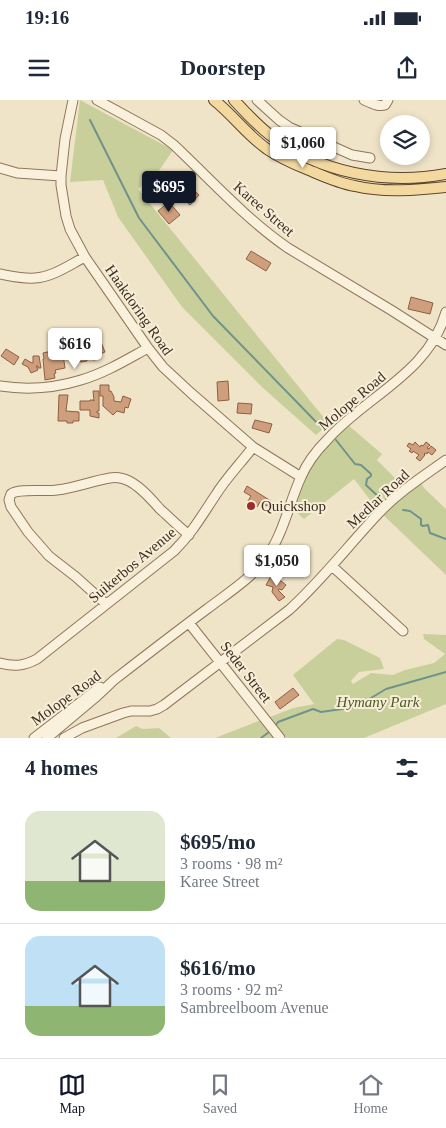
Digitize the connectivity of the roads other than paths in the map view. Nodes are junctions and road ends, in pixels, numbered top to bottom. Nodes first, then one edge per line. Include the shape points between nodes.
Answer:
1 (73, 100) edge
2 (97, 100) edge
3 (214, 100) edge
4 (234, 100) edge
5 (256, 100) edge
6 (364, 100) edge
7 (388, 100) edge
8 (370, 158) dead end
9 (0, 168) edge
10 (446, 174) edge
11 (61, 176) junction
12 (446, 187) edge
13 (85, 256) junction
14 (0, 274) edge
15 (446, 312) edge
16 (436, 338) junction
17 (446, 345) edge
18 (148, 348) junction
19 (0, 386) edge
20 (253, 447) junction
21 (446, 460) edge
22 (301, 477) junction
23 (189, 535) junction
24 (332, 566) junction
25 (106, 604) junction
26 (190, 622) junction
27 (403, 631) dead end
28 (221, 662) junction
29 (0, 664) edge
30 (114, 680) junction
31 (34, 738) edge
32 (47, 738) edge
33 (64, 738) edge
34 (280, 738) edge

1 - 11 street, Haakdoring Road
2 - 16 street, Karee Street via 174,145 272,237
3 - 12 main road via 268,150 321,176 356,187 376,189
4 - 10 main road via 270,135 294,150 344,171 400,178
5 - 8 street via 289,127 352,155
6 - 7 street via 382,106
9 - 11 street via 17,173
11 - 13 street, Haakdoring Road via 66,216
13 - 14 street via 46,276 26,278
13 - 18 street, Haakdoring Road
15 - 16 street, Molope Road
16 - 17 street, Karee Street
16 - 22 street, Molope Road via 409,370 332,434 313,455
18 - 19 street via 80,381 38,388
18 - 20 street, Haakdoring Road via 176,380
20 - 22 street, Haakdoring Road
20 - 23 street, Suikerbos Avenue
21 - 24 street, Medlar Road via 378,514
22 - 26 street, Molope Road via 280,533 260,566
23 - 25 street, Suikerbos Avenue via 174,551
23 - 25 street via 135,485 123,479 110,478 38,492 18,490 11,494 8,500 10,507 28,532 55,561
24 - 27 street
24 - 28 street, Medlar Road via 293,606
25 - 29 street, Suikerbos Avenue via 37,659 19,666
26 - 28 street, Seder Street
26 - 30 street, Molope Road
28 - 33 street, Medlar Road via 158,709 127,711
28 - 34 street, Seder Street
30 - 31 street, Molope Road via 97,689
30 - 32 street, Molope Road

